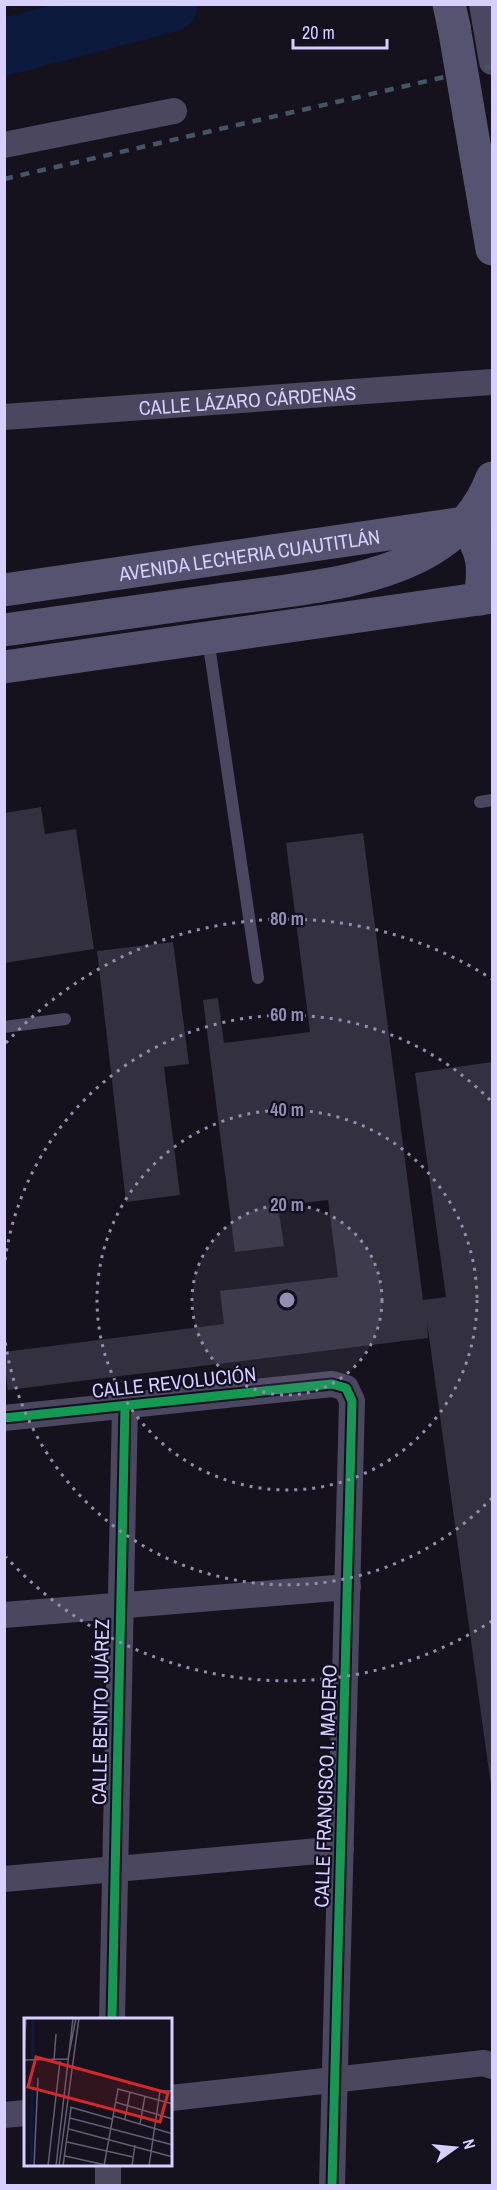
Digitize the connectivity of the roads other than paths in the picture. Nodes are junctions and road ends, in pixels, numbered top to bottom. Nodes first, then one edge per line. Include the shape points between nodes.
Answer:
1 (449, 4) edge
2 (482, 4) edge
3 (491, 55) edge
4 (174, 111) dead end
5 (4, 145) edge
6 (492, 249) edge
7 (492, 382) edge
8 (4, 417) edge
9 (492, 478) edge
10 (478, 521) edge
11 (4, 590) edge
12 (486, 598) edge
13 (4, 630) edge
14 (208, 638) junction
15 (4, 667) edge
16 (258, 978) dead end
17 (65, 1019) dead end
18 (4, 1027) edge
19 (346, 1389) joint
20 (125, 1406) junction
21 (4, 1418) edge
22 (348, 1587) junction
23 (120, 1606) junction
24 (4, 1615) edge
25 (341, 1849) junction
26 (116, 1869) junction
27 (4, 1879) edge
28 (112, 2018) edge
29 (492, 2066) edge
30 (335, 2081) junction
31 (172, 2098) edge
32 (24, 2113) edge
33 (4, 2115) edge
34 (108, 2166) edge
35 (108, 2186) edge
36 (332, 2186) edge

1 - 6 main road, bridge
2 - 3 street
4 - 5 street
7 - 8 street, CALLE LÁZARO CÁRDENAS
9 - 13 main road, bridge via 484,499 469,520 432,549 393,568 314,586
10 - 11 main road, AVENIDA LECHERIA CUAUTITLÁN
10 - 12 main road
12 - 14 main road
14 - 15 main road
14 - 16 lane
17 - 18 lane
19 - 20 street, CALLE REVOLUCIÓN via 332,1384
19 - 22 street, CALLE FRANCISCO I. MADERO via 352,1401
20 - 21 street, CALLE REVOLUCIÓN
20 - 23 street, CALLE BENITO JUÁREZ
22 - 23 street
22 - 25 street, CALLE FRANCISCO I. MADERO
23 - 24 street
23 - 26 street, CALLE BENITO JUÁREZ
25 - 26 street
25 - 30 street, CALLE FRANCISCO I. MADERO
26 - 27 street
26 - 28 street, CALLE BENITO JUÁREZ
29 - 30 street via 483,2063
30 - 31 street
30 - 36 street, CALLE FRANCISCO I. MADERO
32 - 33 street
34 - 35 street

